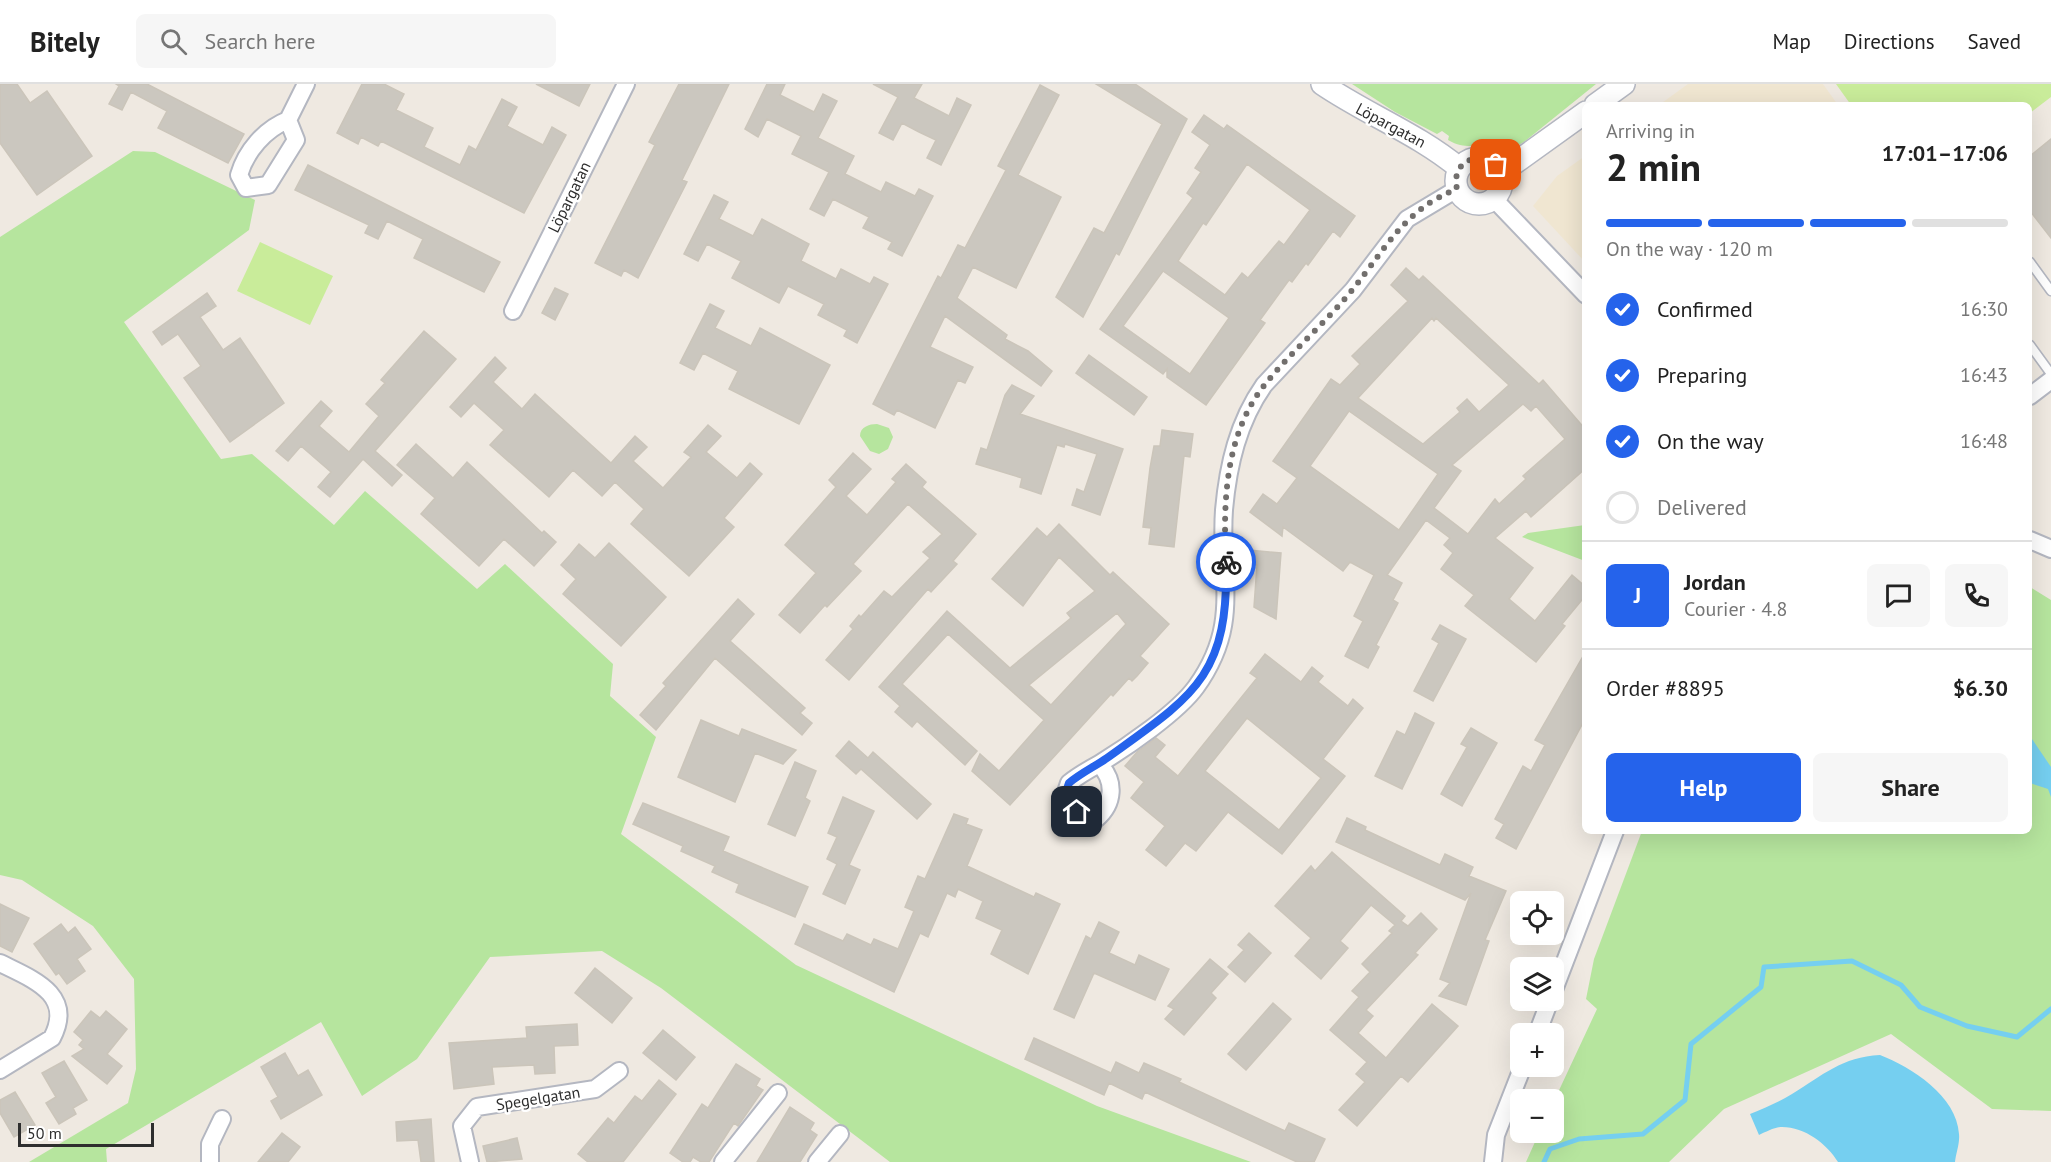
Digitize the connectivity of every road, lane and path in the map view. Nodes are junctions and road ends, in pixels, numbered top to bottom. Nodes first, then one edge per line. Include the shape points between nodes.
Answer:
1 (306, 84) edge
2 (626, 84) edge
3 (1322, 84) edge
4 (1624, 84) edge
5 (1599, 102) edge
6 (1582, 115) edge
7 (288, 120) dead end
8 (1501, 173) junction
9 (1458, 178) junction
10 (1494, 199) junction
11 (2032, 265) edge
12 (1582, 291) edge
13 (2051, 291) edge
14 (513, 311) dead end
15 (2032, 348) edge
16 (2051, 374) edge
17 (2051, 380) edge
18 (2032, 394) edge
19 (2032, 541) edge
20 (2051, 549) edge
21 (1099, 764) dead end
22 (1614, 834) edge
23 (0, 963) edge
24 (1564, 964) edge
25 (0, 1070) edge
26 (619, 1071) dead end
27 (1519, 1077) edge
28 (778, 1093) dead end
29 (222, 1119) dead end
30 (840, 1134) dead end
31 (210, 1162) edge
32 (470, 1162) edge
33 (723, 1162) edge
34 (817, 1162) edge
35 (1493, 1162) edge

1 - 7 street
2 - 14 street, Löpargatan
3 - 9 street, Löpargatan via 1434,148
4 - 5 street
6 - 8 street
8 - 9 street via 1493,162 1479,158 1466,161
8 - 10 street via 1501,187
9 - 10 street via 1463,198 1484,204
9 - 21 street via 1407,219 1353,290 1253,401 1233,451 1229,475 1224,512 1227,604 1213,658 1185,699
10 - 12 street
11 - 13 lane
15 - 16 lane
17 - 18 street
19 - 20 street
22 - 24 street
23 - 25 street via 38,981 56,1002 59,1014 52,1038
26 - 32 street, Spegelgatan via 595,1089 477,1107 462,1126
27 - 35 street via 1496,1135
28 - 33 street
29 - 31 street via 210,1144
30 - 34 street

